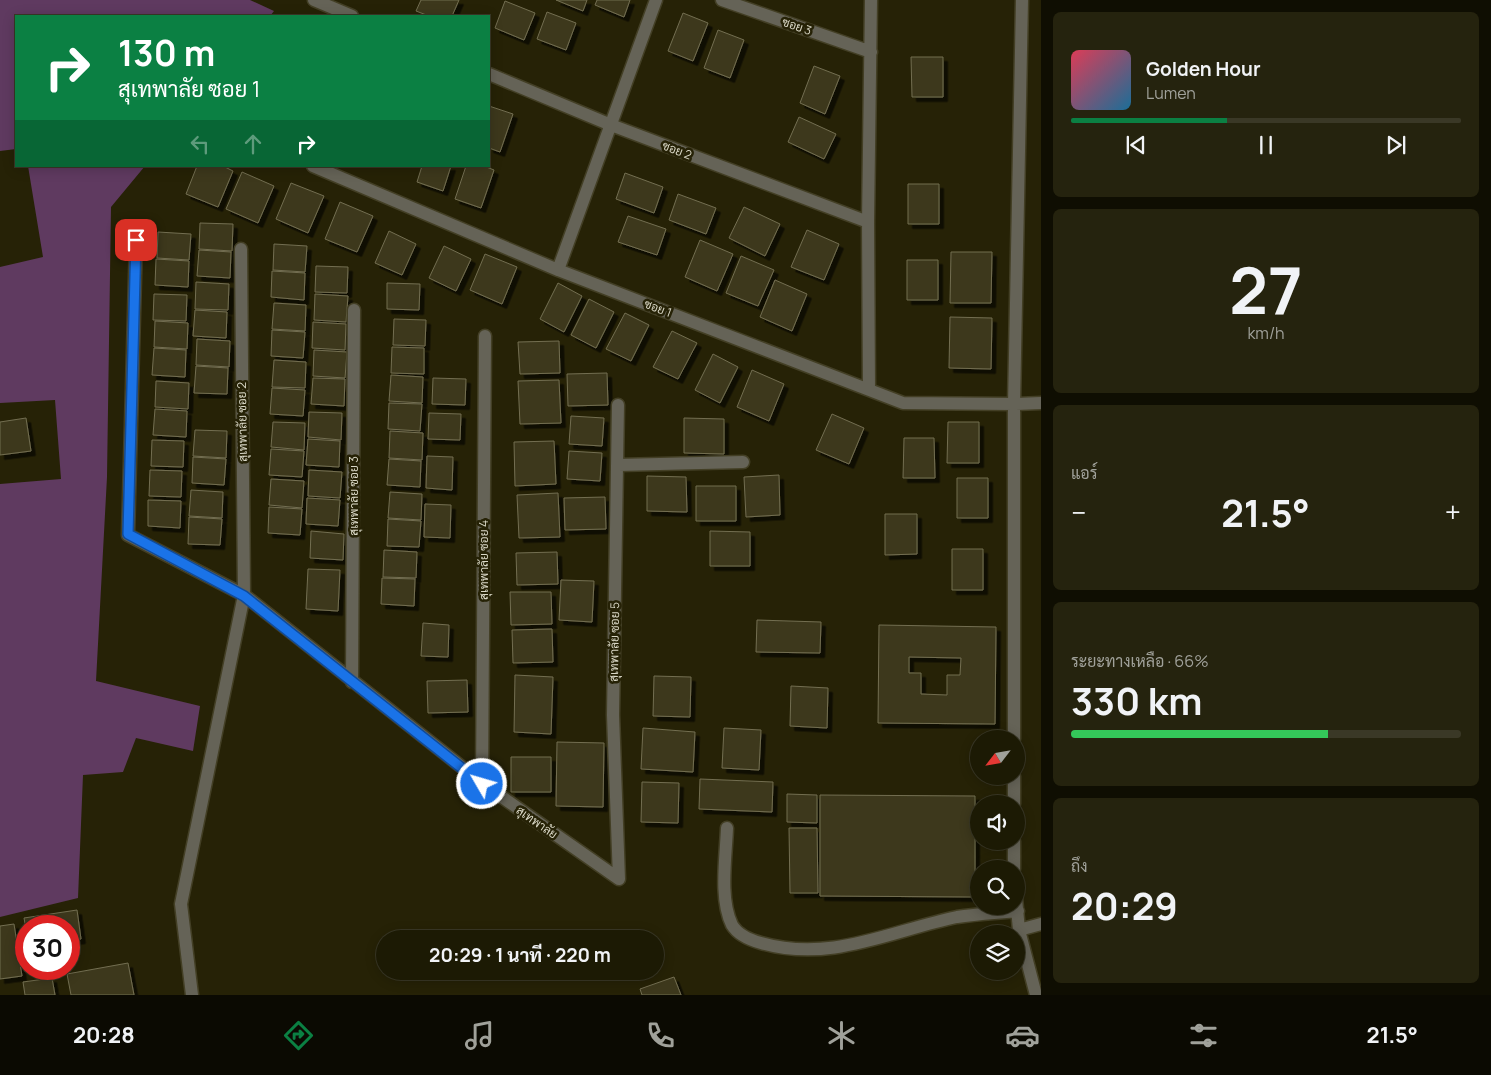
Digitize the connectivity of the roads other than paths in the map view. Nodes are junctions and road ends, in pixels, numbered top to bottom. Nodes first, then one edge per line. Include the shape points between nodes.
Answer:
1 (314, 0) edge
2 (656, 0) edge
3 (722, 0) edge
4 (871, 0) edge
5 (1022, 0) edge
6 (350, 15) edge
7 (871, 52) junction
8 (490, 74) edge
9 (611, 125) junction
10 (315, 167) edge
11 (868, 222) junction
12 (136, 240) dead end
13 (241, 249) dead end
14 (558, 270) junction
15 (354, 310) dead end
16 (485, 336) dead end
17 (869, 389) junction
18 (1041, 403) edge
19 (1014, 404) junction
20 (618, 405) dead end
21 (743, 462) dead end
22 (618, 465) junction
23 (244, 596) junction
24 (352, 682) junction
25 (1014, 730) edge
26 (482, 784) junction
27 (728, 828) dead end
28 (619, 879) joint
29 (970, 914) edge
30 (1041, 924) edge
31 (1025, 928) edge
32 (1025, 954) edge
33 (1035, 993) edge
34 (192, 995) edge

1 - 6 street
2 - 9 street
3 - 7 street, ซอย 3
4 - 7 street
5 - 19 street
7 - 11 street
8 - 9 street, ซอย 2
9 - 11 street, ซอย 2
9 - 14 street
10 - 14 street, ซอย 1
11 - 17 street
12 - 23 street, สุเทพาลัย via 128,534
13 - 23 street, สุเทพาลัย ซอย 2
14 - 17 street, ซอย 1
15 - 24 street, สุเทพาลัย ซอย 3
16 - 26 street, สุเทพาลัย ซอย 4
17 - 19 street, ซอย 1 via 903,403
18 - 19 street, ซอย 1
19 - 25 street
20 - 22 street, สุเทพาลัย ซอย 5
21 - 22 street
22 - 28 street, สุเทพาลัย ซอย 5 via 613,715
23 - 24 street, สุเทพาลัย
23 - 34 street via 181,904
24 - 26 street, สุเทพาลัย
26 - 28 street, สุเทพาลัย
27 - 29 street via 724,899 733,926 739,933 758,942 804,950 833,948
30 - 31 street
32 - 33 street

